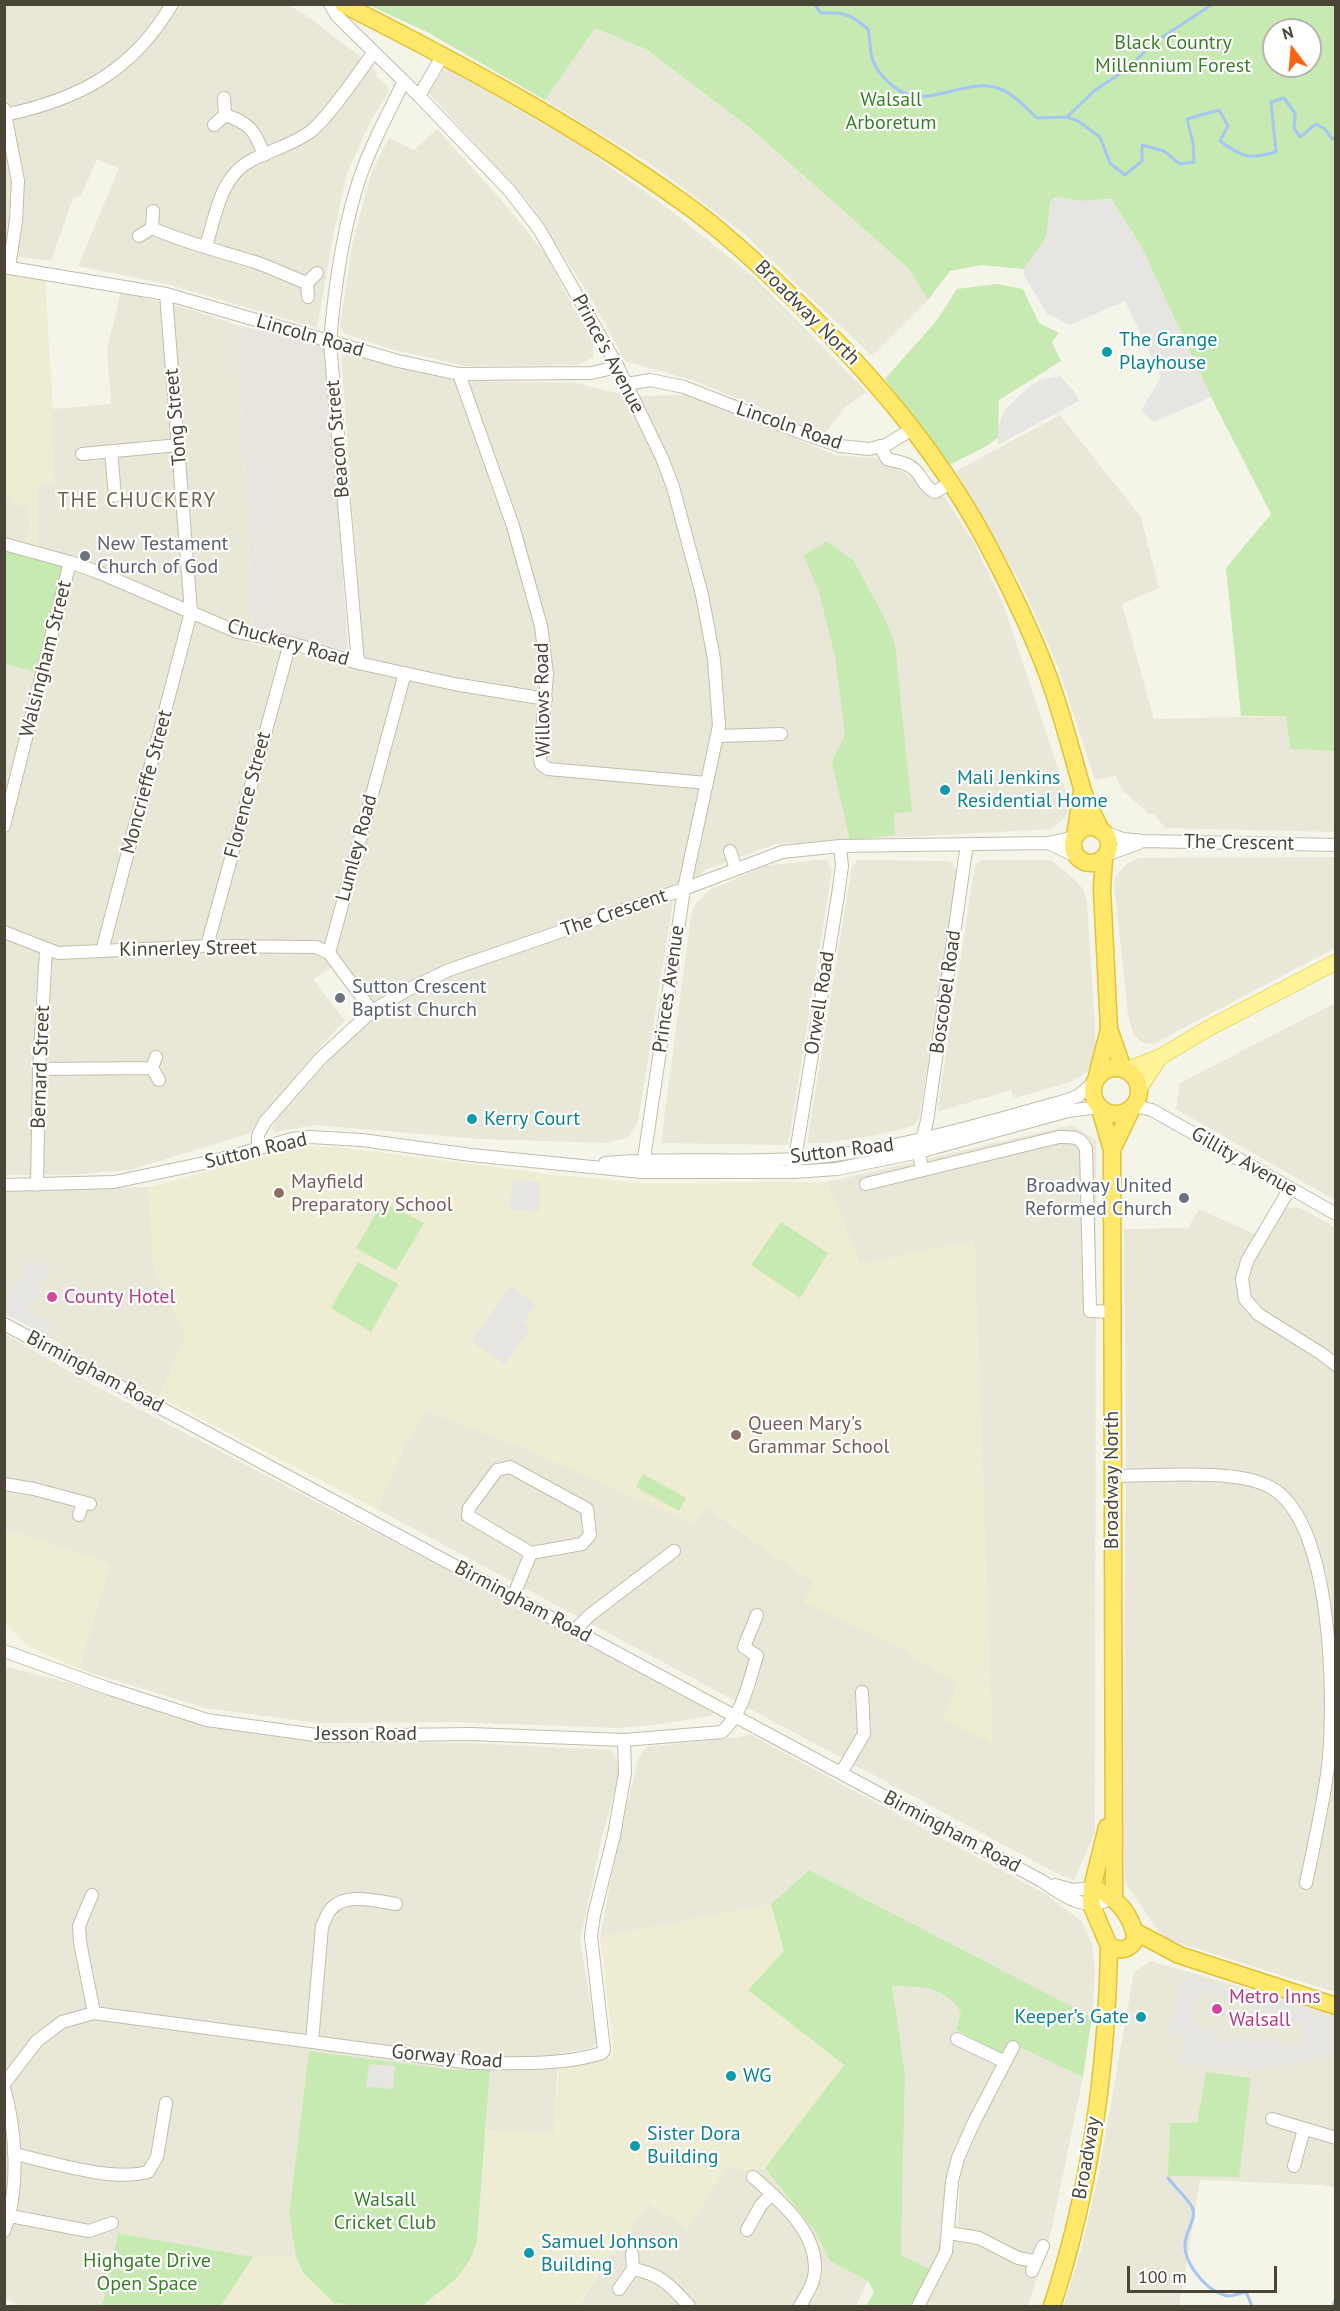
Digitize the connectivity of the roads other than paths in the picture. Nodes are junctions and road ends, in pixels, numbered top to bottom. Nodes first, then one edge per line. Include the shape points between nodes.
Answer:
1 (171, 4) edge
2 (330, 4) edge
3 (343, 4) edge
4 (373, 53) junction
5 (442, 55) junction
6 (404, 83) junction
7 (419, 96) junction
8 (224, 98) dead end
9 (5, 113) edge
10 (225, 115) junction
11 (214, 125) dead end
12 (264, 155) junction
13 (153, 211) dead end
14 (152, 228) junction
15 (139, 236) dead end
16 (206, 246) junction
17 (7, 267) edge
18 (317, 273) dead end
19 (308, 283) junction
20 (166, 294) junction
21 (308, 297) dead end
22 (330, 343) junction
23 (618, 368) junction
24 (459, 374) junction
25 (627, 384) junction
26 (914, 428) junction
27 (179, 445) junction
28 (880, 446) junction
29 (111, 451) junction
30 (82, 454) dead end
31 (951, 483) junction
32 (115, 496) dead end
33 (4, 544) edge
34 (70, 562) junction
35 (191, 612) junction
36 (290, 644) junction
37 (358, 663) junction
38 (405, 673) junction
39 (546, 699) junction
40 (781, 734) dead end
41 (718, 736) junction
42 (707, 783) junction
43 (1082, 791) junction
44 (4, 826) edge
45 (1102, 831) junction
46 (1075, 837) junction
47 (1143, 841) junction
48 (1048, 843) junction
49 (967, 844) junction
50 (1335, 845) edge
51 (840, 846) junction
52 (730, 851) dead end
53 (1105, 856) junction
54 (1082, 860) junction
55 (736, 870) junction
56 (684, 889) junction
57 (1102, 889) junction
58 (4, 932) edge
59 (207, 946) junction
60 (46, 950) junction
61 (102, 951) junction
62 (328, 953) junction
63 (1335, 962) edge
64 (372, 1011) junction
65 (1109, 1029) junction
66 (1160, 1057) junction
67 (39, 1069) junction
68 (1124, 1069) junction
69 (1095, 1079) junction
70 (159, 1080) dead end
71 (1136, 1099) junction
72 (1099, 1108) junction
73 (922, 1139) junction
74 (258, 1149) junction
75 (1112, 1150) junction
76 (919, 1152) junction
77 (795, 1159) junction
78 (643, 1166) junction
79 (922, 1170) junction
80 (793, 1172) junction
81 (867, 1184) dead end
82 (4, 1185) edge
83 (37, 1185) junction
84 (1290, 1188) junction
85 (1335, 1214) edge
86 (1112, 1312) junction
87 (4, 1324) edge
88 (1335, 1365) edge
89 (1113, 1476) junction
90 (4, 1484) edge
91 (84, 1507) dead end
92 (674, 1551) dead end
93 (531, 1553) junction
94 (513, 1597) junction
95 (757, 1615) dead end
96 (575, 1630) junction
97 (5, 1649) edge
98 (862, 1692) dead end
99 (736, 1716) junction
100 (624, 1740) junction
101 (841, 1773) junction
102 (1112, 1809) junction
103 (1306, 1883) dead end
104 (92, 1895) dead end
105 (1091, 1896) junction
106 (1114, 1897) junction
107 (396, 1904) dead end
108 (1123, 1940) junction
109 (1335, 2006) edge
110 (94, 2013) junction
111 (957, 2038) dead end
112 (312, 2042) junction
113 (1013, 2047) dead end
114 (1005, 2062) junction
115 (4, 2086) edge
116 (166, 2104) dead end
117 (1272, 2119) dead end
118 (1304, 2129) junction
119 (1335, 2138) edge
120 (14, 2154) junction
121 (1294, 2166) dead end
122 (753, 2177) dead end
123 (772, 2194) junction
124 (10, 2216) junction
125 (112, 2223) dead end
126 (747, 2230) dead end
127 (4, 2231) edge
128 (949, 2233) junction
129 (1043, 2246) dead end
130 (632, 2254) dead end
131 (633, 2269) junction
132 (619, 2289) dead end
133 (689, 2307) edge
134 (800, 2307) edge
135 (918, 2307) edge
136 (1052, 2307) edge

1 - 9 street via 148,38 108,75 73,96
2 - 4 street, Prince's Avenue
3 - 5 highway, Broadway North
4 - 6 street, Prince's Avenue
4 - 12 street via 312,130
5 - 7 street
5 - 26 highway, Broadway North via 585,138 682,202 753,259 825,328
6 - 7 street, Prince's Avenue
6 - 22 street, Beacon Street via 376,137 355,192 334,291
7 - 23 street, Prince's Avenue via 523,207
8 - 10 street
9 - 17 street via 18,181 16,221
10 - 11 street
10 - 12 street via 248,125
12 - 16 street via 239,167 229,178
13 - 14 street
14 - 15 street
14 - 16 street via 184,242
16 - 19 street
17 - 20 street, Lincoln Road
18 - 19 street
19 - 21 street
20 - 22 street, Lincoln Road
20 - 27 street, Tong Street
22 - 24 street, Lincoln Road
22 - 37 street, Beacon Street
23 - 24 street, Lincoln Road via 591,373
23 - 25 street, Prince's Avenue
24 - 39 street, Willows Road via 530,583 541,626
25 - 28 street, Lincoln Road via 650,380 684,387 828,442 869,449
25 - 41 street, Prince's Avenue via 673,487 702,595 714,659
26 - 28 street, Lincoln Road
26 - 31 highway, Broadway North
27 - 29 street
27 - 35 street, Tong Street
28 - 31 street via 887,459 915,469 928,489 936,492
29 - 30 street
29 - 32 street
31 - 43 highway, Broadway North via 984,537 1044,666
33 - 34 street, Chuckery Road
34 - 35 street, Chuckery Road
34 - 44 street, Walsingham Street
35 - 36 street, Chuckery Road via 237,632
35 - 61 street, Moncrieffe Street
36 - 37 street, Chuckery Road
36 - 59 street, Florence Street
37 - 38 street, Chuckery Road
38 - 39 street, Chuckery Road
38 - 62 street, Lumley Road
39 - 42 street, Willows Road via 540,757 541,765 548,769
40 - 41 street
41 - 42 street, Prince's Avenue
42 - 56 street, Princes Avenue
43 - 45 highway, Broadway North
43 - 46 highway, Broadway North
45 - 46 highway via 1087,828
45 - 47 street, The Crescent
45 - 53 highway via 1108,840
46 - 48 street, The Crescent
46 - 54 highway via 1073,847
47 - 50 street, The Crescent
47 - 53 street, The Crescent
48 - 49 street, The Crescent
48 - 54 street, The Crescent
49 - 51 street, The Crescent
49 - 73 street, Boscobel Road
51 - 55 street, The Crescent via 782,852
51 - 77 street, Orwell Road via 838,895
52 - 55 street
53 - 54 highway via 1093,863
53 - 57 highway
54 - 57 highway
55 - 56 street, The Crescent
56 - 64 street, The Crescent via 449,970
56 - 78 street, Princes Avenue
57 - 65 highway
58 - 60 street, Kinnerley Street
59 - 61 street, Kinnerley Street
59 - 62 street, Kinnerley Street via 316,947
60 - 61 street, Kinnerley Street
60 - 67 street, Bernard Street
62 - 64 street
63 - 66 main road
64 - 74 street, The Crescent via 321,1058 278,1107 258,1135
65 - 68 highway
65 - 69 highway
66 - 68 main road
66 - 71 main road
67 - 70 street via 154,1063
67 - 83 street, Bernard Street
68 - 69 highway via 1111,1068
68 - 71 highway via 1135,1078
69 - 72 highway via 1092,1092
69 - 73 street, Sutton Road via 1078,1095 1064,1101
71 - 72 highway via 1122,1114
71 - 75 highway, Broadway North
71 - 84 street, Gillity Avenue
72 - 75 highway, Broadway North
72 - 76 street, Sutton Road via 1068,1111
73 - 76 street, Boscobel Road
73 - 77 street, Sutton Road
74 - 78 street, Sutton Road via 292,1139 328,1137 471,1155 580,1165
74 - 83 street, Sutton Road via 114,1182
75 - 86 highway, Broadway North
76 - 79 street
76 - 80 street, Sutton Road via 837,1169
77 - 78 street, Sutton Road
77 - 80 street, Orwell Road
78 - 80 street, Sutton Road
79 - 81 street
79 - 86 street via 1059,1137 1082,1140 1086,1149 1090,1311
82 - 83 street, Sutton Road
84 - 85 street, Gillity Avenue
84 - 88 street via 1247,1261 1242,1279 1245,1299 1258,1314
86 - 89 highway, Broadway North
87 - 94 street, Birmingham Road
89 - 102 highway, Broadway North
89 - 103 street via 1220,1476 1256,1481 1291,1503 1307,1535 1321,1586 1330,1656 1330,1697 1328,1767
90 - 91 street via 33,1489
92 - 96 street
93 - 93 street via 468,1516 469,1508 501,1468 510,1467 587,1509 590,1535 582,1544
93 - 94 street
94 - 96 street, Birmingham Road
95 - 99 street via 744,1647 757,1656
96 - 99 street, Birmingham Road
97 - 100 street, Jesson Road via 207,1720 263,1729 323,1736 471,1734
98 - 101 street via 864,1734
99 - 100 street, Jesson Road via 722,1732
99 - 101 street, Birmingham Road
100 - 112 street, Gorway Road via 625,1773 591,1936 602,2053 553,2061 471,2063
101 - 105 street, Birmingham Road via 1042,1881
102 - 105 highway, Broadway North
102 - 106 highway, Broadway North
104 - 110 street via 79,1926
105 - 106 highway
105 - 108 highway
106 - 108 highway via 1128,1917
107 - 112 street via 381,1908 350,1899 330,1909 322,1926
108 - 109 highway
108 - 136 highway, Broadway via 1108,2006 1091,2144 1070,2252
110 - 112 street, Gorway Road
110 - 115 street, Gorway Road via 62,2022 37,2041
111 - 114 street
113 - 114 street
114 - 128 street via 958,2158 951,2190
115 - 120 street
116 - 120 street via 157,2157 148,2172 115,2175
117 - 118 street
118 - 119 street
118 - 121 street
120 - 124 street
122 - 123 street
123 - 126 street
123 - 134 street via 798,2222 811,2249 814,2279
124 - 125 street via 89,2230
124 - 127 street
128 - 129 street via 979,2238 1033,2266
128 - 135 street via 946,2252
130 - 131 street
131 - 132 street
131 - 133 street via 664,2280

